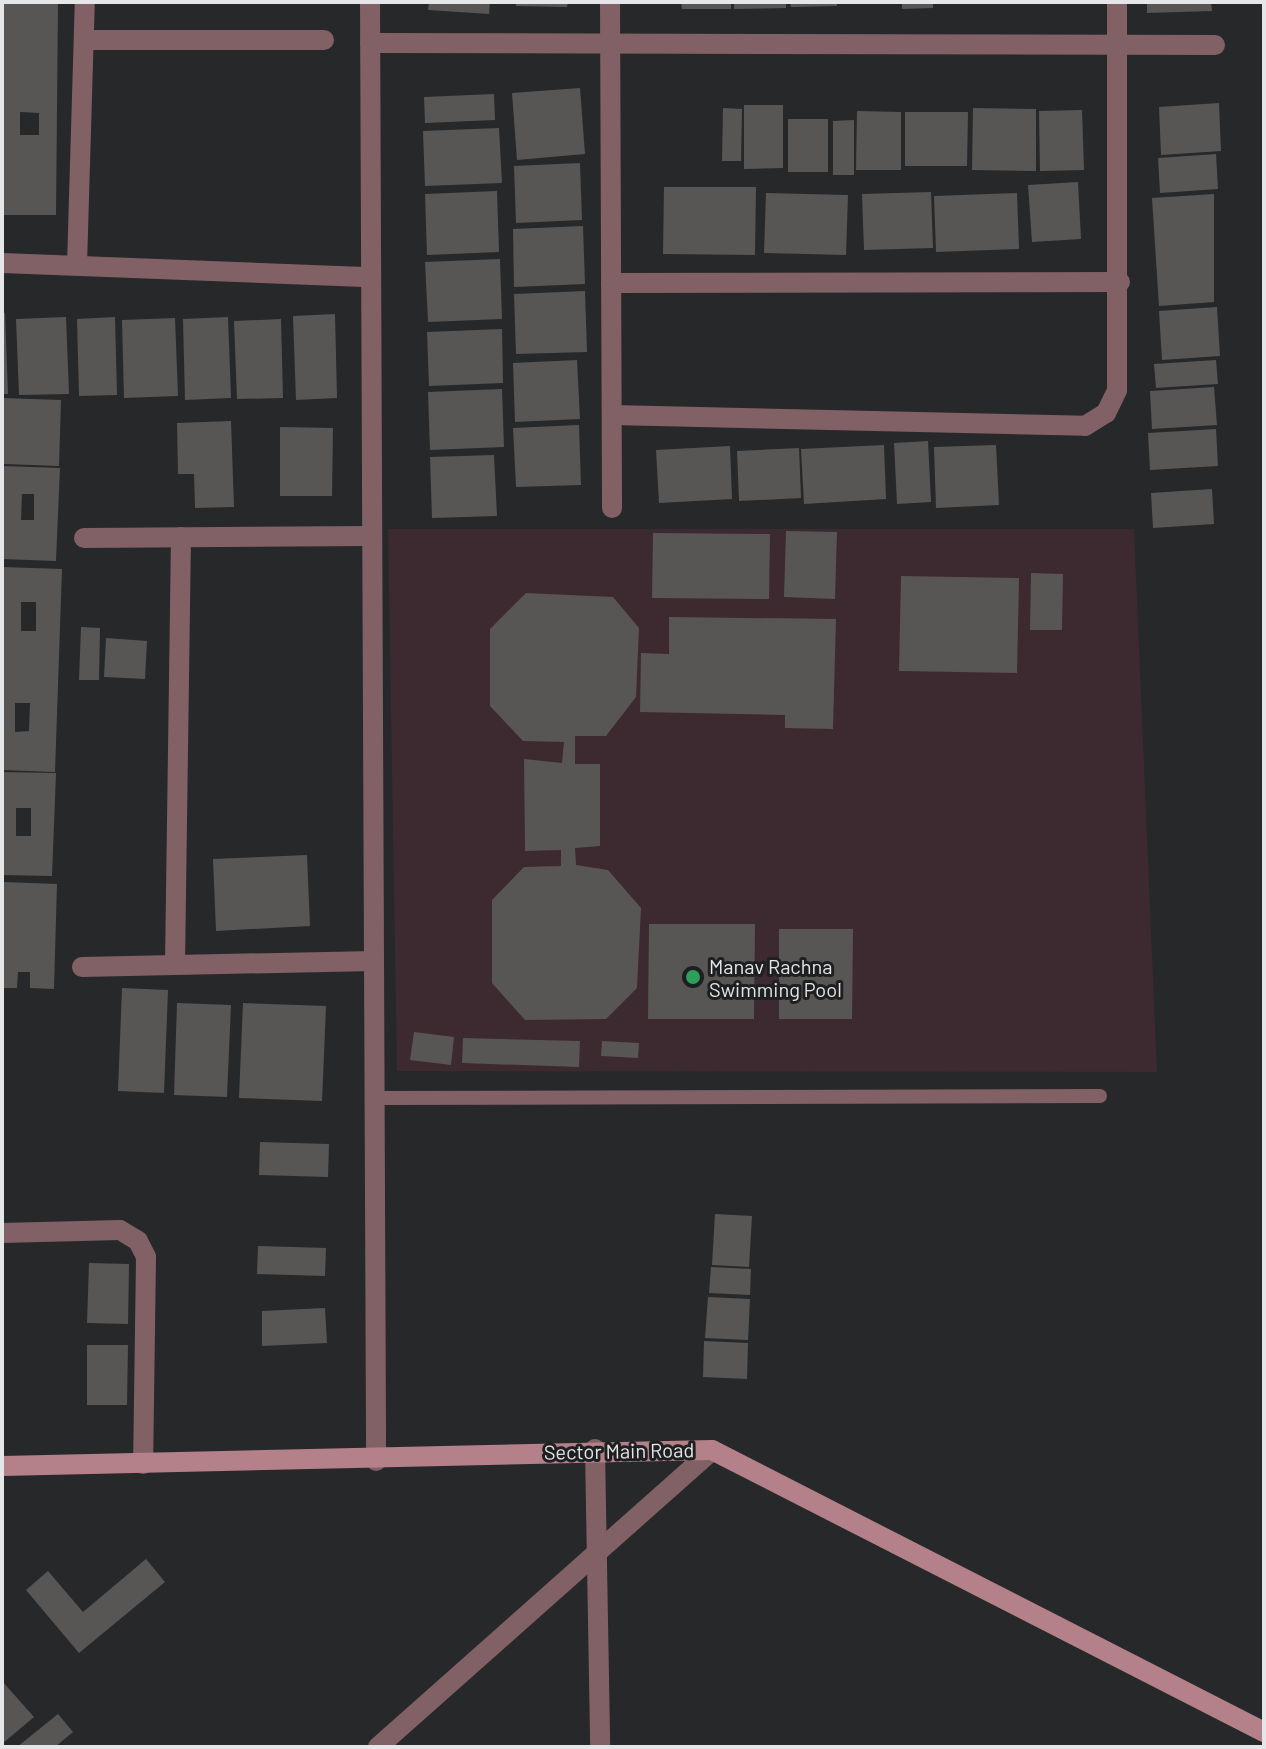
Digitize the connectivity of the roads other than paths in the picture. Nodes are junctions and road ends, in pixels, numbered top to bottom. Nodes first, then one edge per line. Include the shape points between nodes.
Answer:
1 (85, 2) edge
2 (370, 2) edge
3 (610, 2) edge
4 (1117, 2) edge
5 (84, 40) junction
6 (324, 40) dead end
7 (370, 43) junction
8 (610, 43) junction
9 (1117, 45) junction
10 (1215, 45) dead end
11 (2, 263) edge
12 (77, 265) junction
13 (371, 277) junction
14 (1120, 282) junction
15 (611, 283) junction
16 (612, 415) junction
17 (612, 508) dead end
18 (372, 536) junction
19 (181, 537) junction
20 (84, 538) dead end
21 (374, 961) junction
22 (175, 965) junction
23 (82, 967) dead end
24 (1100, 1096) dead end
25 (377, 1098) junction
26 (2, 1233) edge
27 (595, 1449) junction
28 (712, 1450) junction
29 (376, 1461) junction
30 (143, 1464) junction
31 (2, 1466) edge
32 (599, 1553) junction
33 (1264, 1732) edge
34 (378, 1747) edge
35 (600, 1747) edge

1 - 5 street
2 - 7 street
3 - 8 street
4 - 9 street
5 - 6 street
5 - 12 street
7 - 8 street
7 - 13 street
8 - 9 street
8 - 15 street
9 - 10 street
9 - 14 street
11 - 12 street
12 - 13 street
13 - 18 street
14 - 15 street
14 - 16 street via 1117,390 1106,413 1085,426
15 - 16 street
16 - 17 street
18 - 19 street
18 - 21 street
19 - 20 street
19 - 22 street
21 - 22 street
21 - 25 street
22 - 23 street
24 - 25 lane
25 - 29 street
26 - 30 street via 120,1230 138,1241 146,1257
27 - 28 street, Sector Main Road
27 - 29 street, Sector Main Road
27 - 32 street
28 - 32 street
28 - 33 street, Sector Main Road
29 - 30 street, Sector Main Road
30 - 31 street, Sector Main Road
32 - 34 street
32 - 35 street

